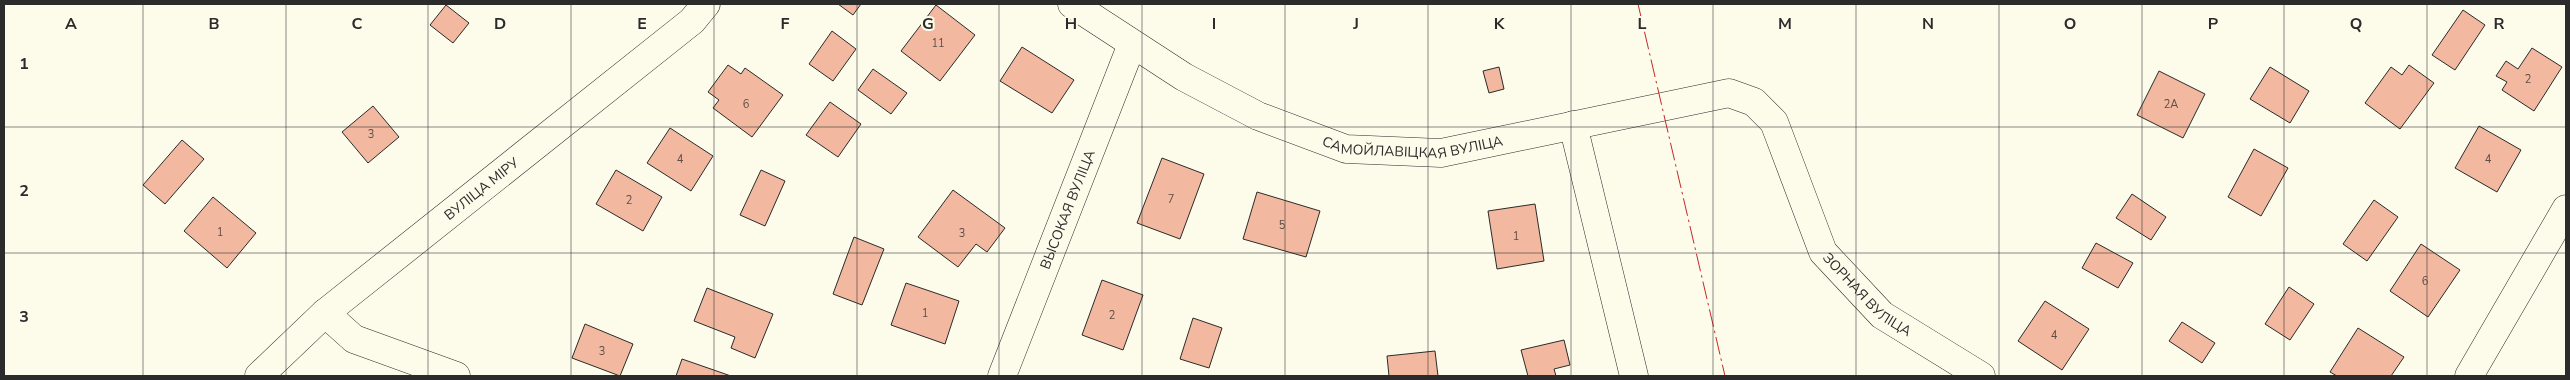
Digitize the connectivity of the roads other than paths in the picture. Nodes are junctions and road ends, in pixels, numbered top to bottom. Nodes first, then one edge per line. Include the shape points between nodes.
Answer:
1 (706, 4) edge
2 (1072, 4) edge
3 (1132, 44) junction
4 (1774, 122) joint
5 (1573, 125) junction
6 (2566, 209) edge
7 (325, 313) junction
8 (259, 376) edge
9 (456, 376) edge
10 (1002, 376) edge
11 (1634, 376) edge
12 (1981, 376) edge
13 (2469, 376) edge

1 - 7 street, ВУЛІЦА МІРУ via 678,33
2 - 3 street, САМОЙЛАВІЦКАЯ ВУЛІЦА
3 - 5 street, САМОЙЛАВІЦКАЯ ВУЛІЦА via 1184,77 1258,116 1346,149 1441,153
3 - 10 street, ВЫСОКАЯ ВУЛІЦА
4 - 5 street, САМОЙЛАВІЦКАЯ ВУЛІЦА via 1754,102 1729,93
4 - 12 street, ЗОРНАЯ ВУЛІЦА via 1824,252 1882,315
5 - 11 street
6 - 13 street
7 - 8 street, ВУЛІЦА МІРУ
7 - 9 street via 354,339

